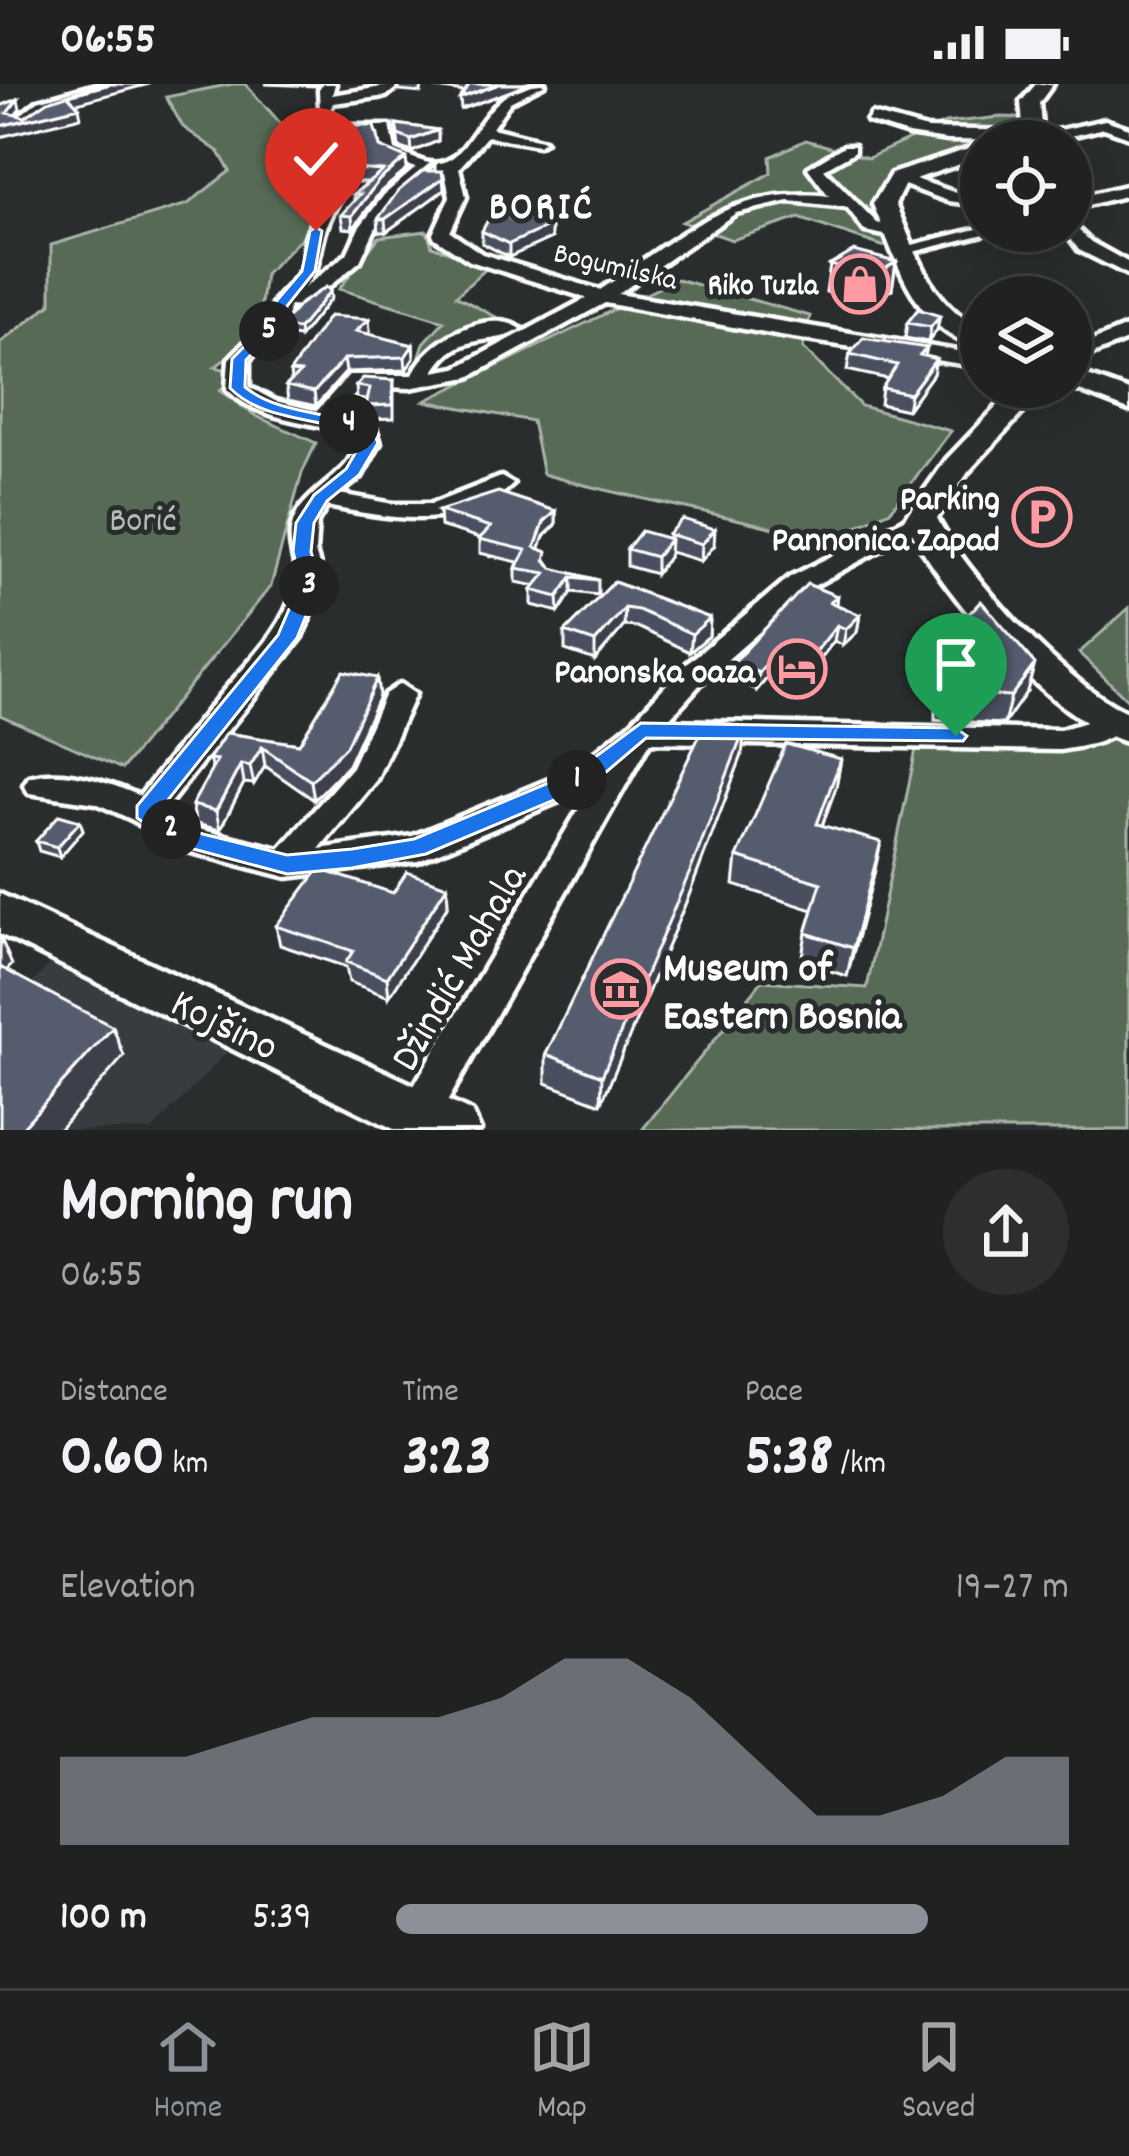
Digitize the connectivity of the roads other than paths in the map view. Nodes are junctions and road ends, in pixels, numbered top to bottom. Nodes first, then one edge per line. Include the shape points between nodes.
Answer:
1 (112, 84) edge
2 (394, 84) edge
3 (539, 84) edge
4 (1046, 84) edge
5 (328, 92) edge
6 (872, 118) dead end
7 (1032, 120) edge
8 (20, 121) edge
9 (1092, 126) edge
10 (314, 130) junction
11 (484, 131) junction
12 (1129, 133) edge
13 (960, 136) edge
14 (538, 142) dead end
15 (849, 149) dead end
16 (960, 158) edge
17 (451, 167) junction
18 (425, 168) junction
19 (898, 178) junction
20 (1129, 190) edge
21 (960, 198) edge
22 (1092, 199) edge
23 (841, 200) junction
24 (960, 235) edge
25 (902, 242) junction
26 (1092, 250) edge
27 (1129, 270) edge
28 (602, 297) junction
29 (280, 318) junction
30 (511, 329) dead end
31 (960, 329) edge
32 (1129, 332) edge
33 (1092, 348) edge
34 (960, 357) edge
35 (430, 380) junction
36 (1092, 386) edge
37 (1129, 401) edge
38 (1012, 408) edge
39 (322, 418) junction
40 (501, 484) dead end
41 (320, 498) junction
42 (921, 518) junction
43 (400, 694) dead end
44 (1120, 727) edge
45 (641, 731) junction
46 (40, 785) dead end
47 (146, 812) junction
48 (287, 864) junction
49 (0, 913) edge
50 (435, 1122) edge

1 - 8 street via 43,104
2 - 5 street via 381,93
3 - 11 street via 505,99
4 - 7 street via 1032,97
5 - 10 street
6 - 13 street
9 - 12 street
10 - 18 street via 385,129 388,152
10 - 29 street via 341,166 342,184 316,231 309,271 280,305
11 - 14 street
11 - 17 street
15 - 23 street via 815,168
16 - 19 street
17 - 18 street
17 - 28 street, Bogumilska via 458,197 441,234 446,240 513,272
18 - 29 street via 390,198 354,256
19 - 21 street
19 - 25 street via 884,204
20 - 22 street
23 - 25 street
23 - 28 street via 789,196 730,210
24 - 25 street
25 - 31 street via 933,306
26 - 27 street
28 - 34 street, Bogumilska
28 - 35 street via 462,373
29 - 39 street via 239,359 238,388 255,403
30 - 35 street via 479,333 433,355 422,374
32 - 33 street
35 - 39 street via 356,379
36 - 37 street
38 - 42 street, Džindić Mahala
39 - 41 street via 367,432 370,443 353,472
40 - 41 street via 458,508 416,514
41 - 47 street via 305,523 311,581 287,638
42 - 44 street via 933,543 1036,660
42 - 45 street, Džindić Mahala via 730,630
43 - 48 street via 365,772
44 - 45 street via 1060,740
45 - 48 street via 584,778 418,848
45 - 50 street, Džindić Mahala
46 - 47 street via 102,792
47 - 48 street via 184,838
49 - 50 street, Kojšino

